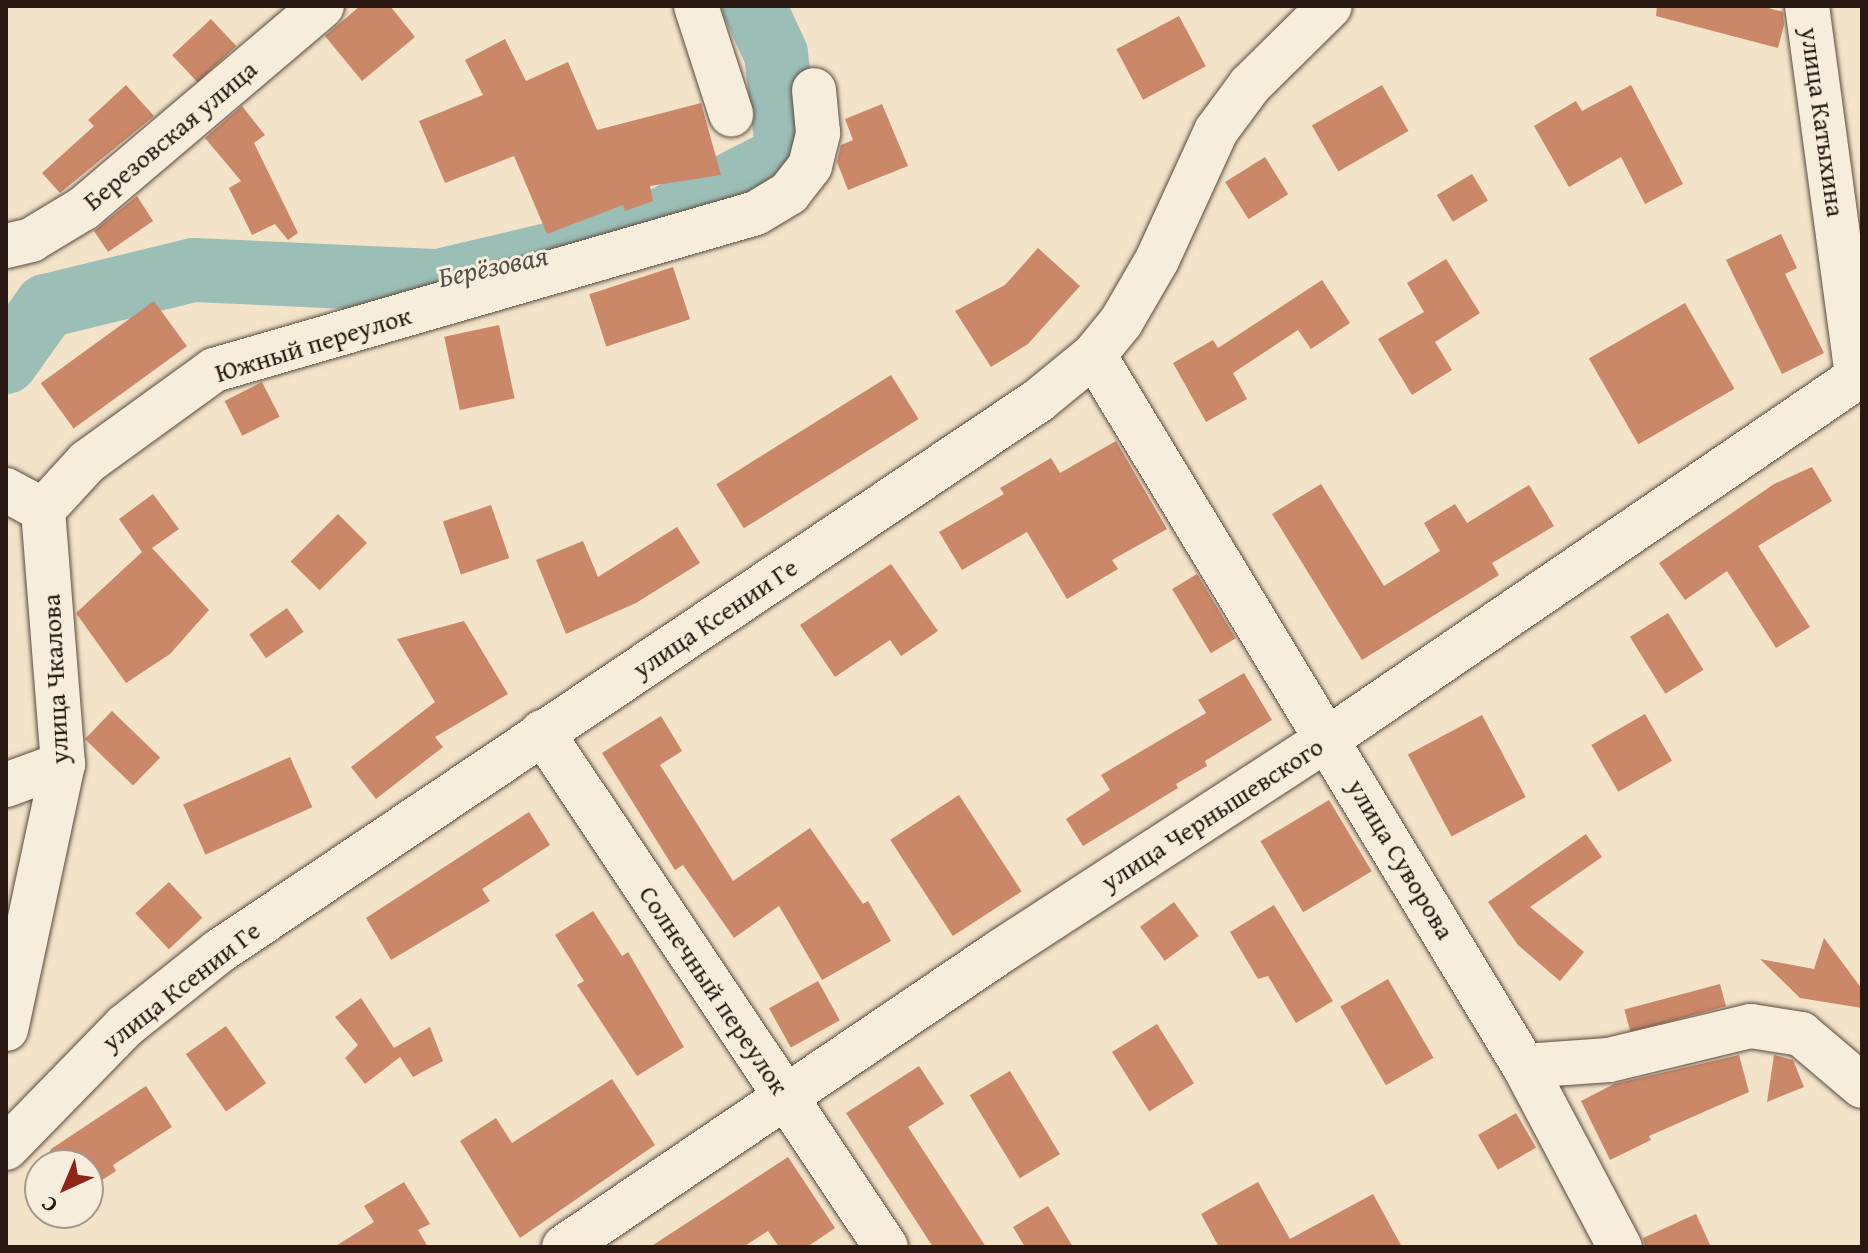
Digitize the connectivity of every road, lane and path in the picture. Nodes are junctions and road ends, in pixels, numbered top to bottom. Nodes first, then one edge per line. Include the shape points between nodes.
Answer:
1 (322, 6) edge
2 (696, 6) edge
3 (1330, 6) edge
4 (1807, 6) edge
5 (814, 90) dead end
6 (731, 114) dead end
7 (6, 246) edge
8 (1094, 355) junction
9 (1860, 375) edge
10 (24, 500) edge
11 (542, 732) junction
12 (1329, 738) junction
13 (63, 764) junction
14 (6, 785) edge
15 (6, 1029) edge
16 (1524, 1066) junction
17 (1862, 1086) edge
18 (788, 1098) junction
19 (6, 1148) edge
20 (564, 1247) edge
21 (886, 1247) edge
22 (1620, 1247) edge

1 - 7 street, Березовская улица via 84,208 31,240
2 - 6 street
3 - 8 street, улица Ксении Ге via 1250,85 1216,131 1157,260 1121,322
4 - 9 street, улица Катыхина
5 - 10 street, Южный переулок via 818,133 810,166 789,193 756,213 214,370 87,462
8 - 11 street, улица Ксении Ге via 1039,400
8 - 12 street, улица Суворова
9 - 12 street, улица Чернышевского
10 - 13 street, улица Чкалова
11 - 18 street, Солнечный переулок
11 - 19 street, улица Ксении Ге via 218,952 114,1036
12 - 16 street, улица Суворова
12 - 18 street, улица Чернышевского via 1001,951
13 - 14 street
13 - 15 street, улица Чкалова
16 - 17 street via 1609,1060 1751,1026 1801,1034
16 - 22 street, улица Суворова
18 - 20 street, улица Чернышевского
18 - 21 street, Солнечный переулок

